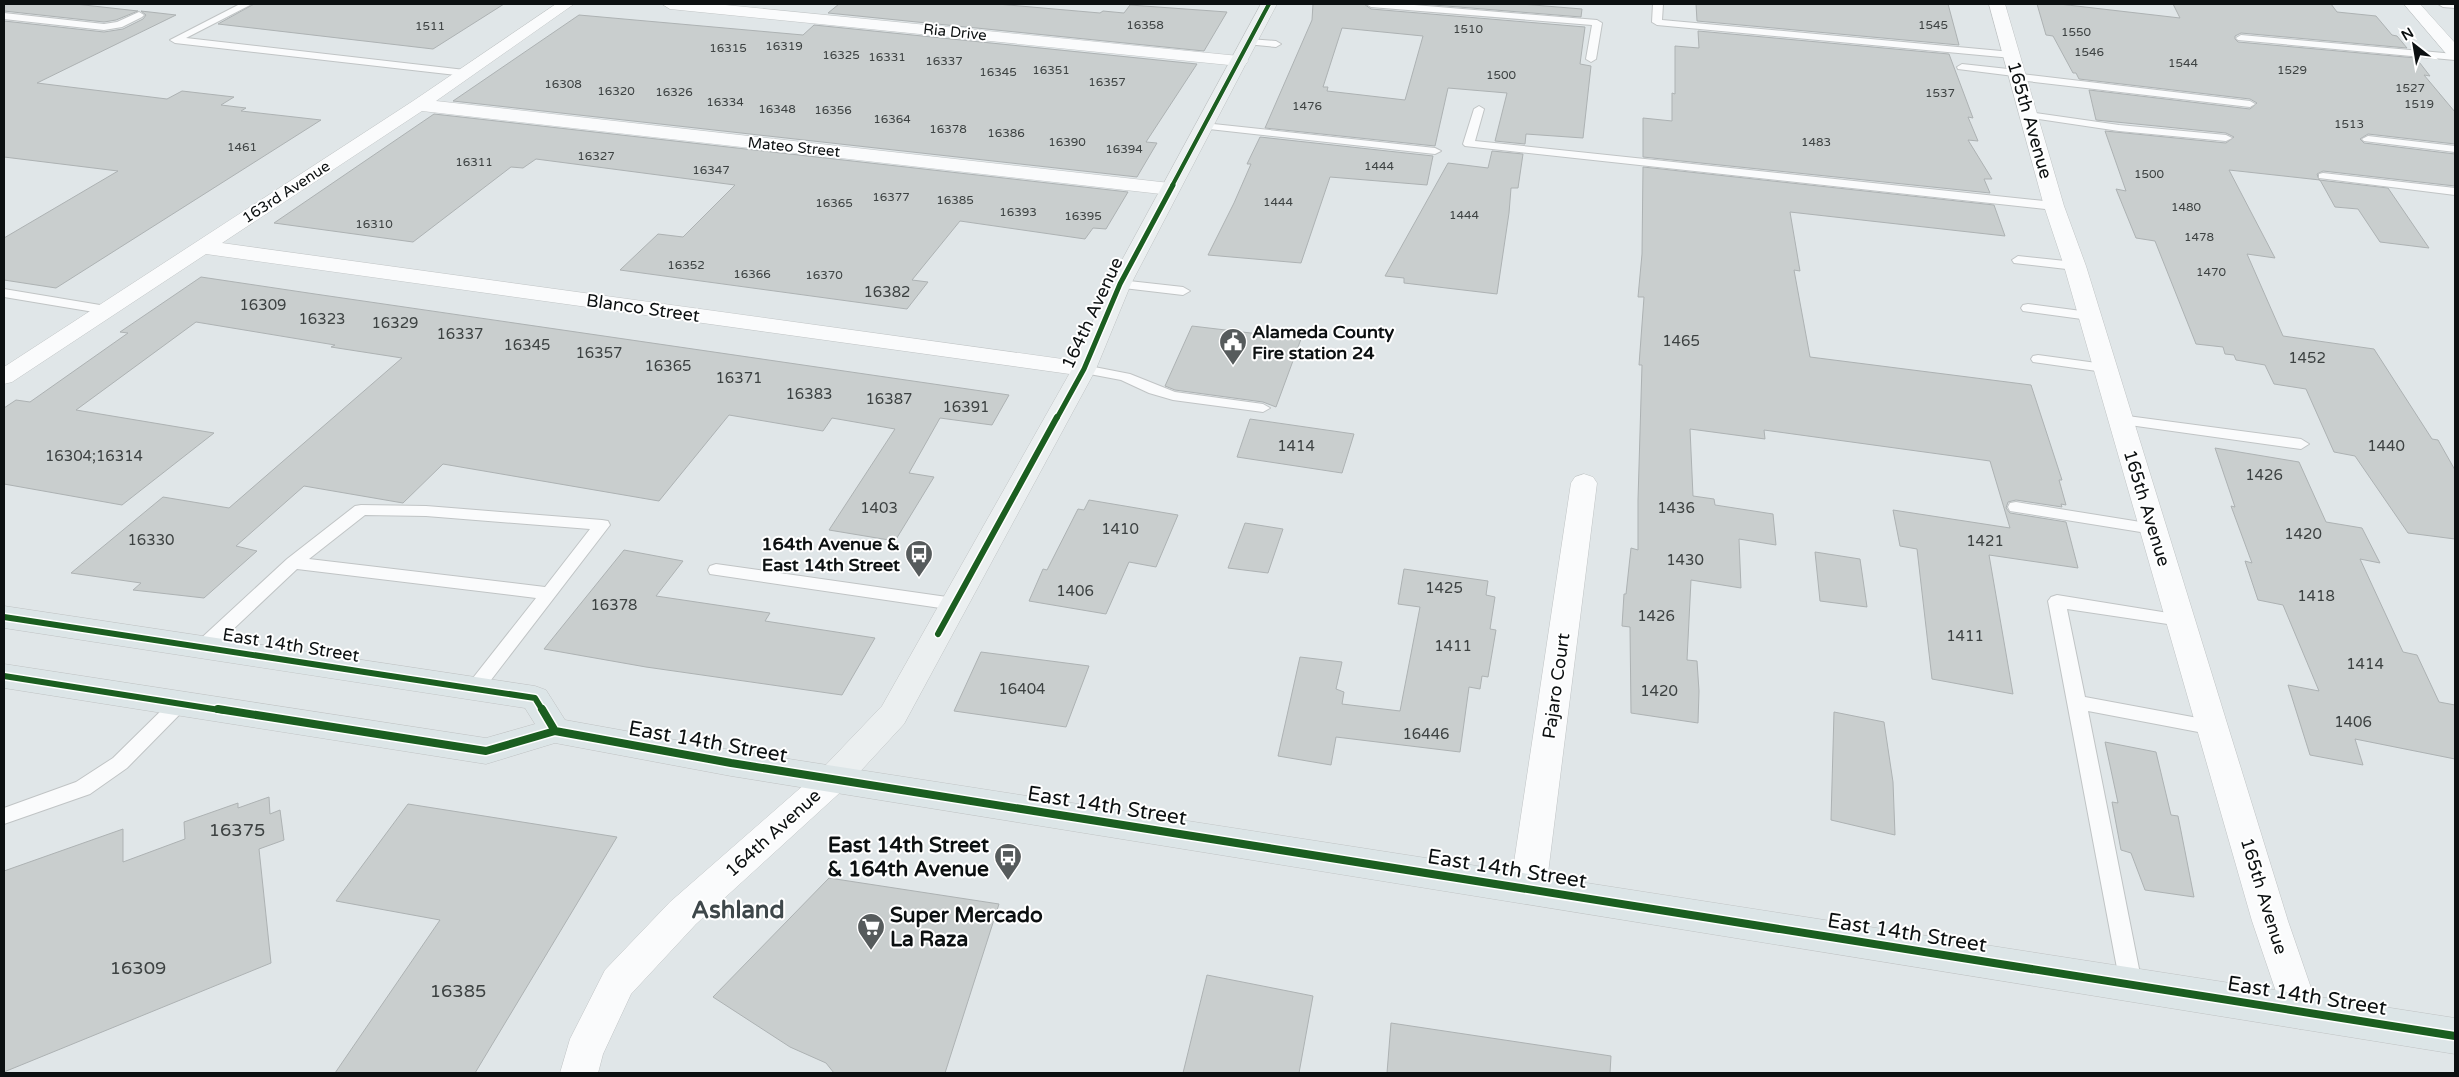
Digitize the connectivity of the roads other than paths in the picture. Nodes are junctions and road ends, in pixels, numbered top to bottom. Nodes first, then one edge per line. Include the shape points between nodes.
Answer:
1 (247, 4) edge
2 (566, 4) edge
3 (670, 4) edge
4 (1270, 4) edge
5 (1371, 4) edge
6 (1658, 4) edge
7 (1997, 4) edge
8 (2412, 4) edge
9 (2442, 4) edge
10 (2455, 5) edge
11 (139, 15) dead end
12 (4, 16) edge
13 (2241, 38) dead end
14 (1276, 44) dead end
15 (1244, 51) junction
16 (2455, 53) edge
17 (2455, 57) edge
18 (1591, 59) dead end
19 (1962, 67) dead end
20 (2016, 68) junction
21 (465, 73) junction
22 (2250, 104) dead end
23 (418, 105) junction
24 (1479, 108) dead end
25 (2029, 115) junction
26 (1204, 126) junction
27 (2226, 138) dead end
28 (2368, 140) dead end
29 (2455, 150) edge
30 (1435, 151) dead end
31 (2323, 176) dead end
32 (1170, 189) junction
33 (2455, 192) edge
34 (2054, 206) junction
35 (202, 247) junction
36 (2018, 260) dead end
37 (2075, 266) junction
38 (1120, 284) junction
39 (1183, 291) dead end
40 (4, 293) edge
41 (2028, 308) dead end
42 (106, 310) junction
43 (2089, 316) junction
44 (2038, 359) dead end
45 (2104, 368) junction
46 (1084, 369) junction
47 (4, 377) edge
48 (1263, 408) dead end
49 (2120, 420) junction
50 (2301, 444) dead end
51 (1584, 483) dead end
52 (2016, 507) dead end
53 (2153, 529) junction
54 (293, 562) junction
55 (716, 570) dead end
56 (549, 594) junction
57 (954, 604) junction
58 (4, 618) edge
59 (2181, 620) junction
60 (203, 647) junction
61 (4, 676) edge
62 (475, 688) junction
63 (180, 702) junction
64 (2075, 702) junction
65 (2214, 728) junction
66 (555, 731) junction
67 (833, 780) junction
68 (4, 816) edge
69 (1528, 889) junction
70 (2131, 984) junction
71 (2300, 1011) junction
72 (2455, 1036) edge
73 (579, 1073) edge

1 - 21 lane via 175,40
2 - 21 street, 163rd Avenue
3 - 15 street, Ria Drive
4 - 15 street, 164th Avenue
5 - 18 lane via 1597,23
6 - 20 lane via 1657,22
7 - 20 street, 165th Avenue
8 - 16 street
9 - 10 lane
11 - 12 lane via 119,25 104,27
13 - 17 lane
14 - 15 lane
15 - 26 street, 164th Avenue
19 - 20 lane
20 - 22 lane
20 - 25 street, 165th Avenue
21 - 23 street, 163rd Avenue
23 - 32 street, Mateo Street
23 - 35 street, 163rd Avenue
24 - 34 lane via 1469,144
25 - 27 lane via 2118,128
25 - 34 street, 165th Avenue
26 - 30 lane
26 - 32 street, 164th Avenue
28 - 29 lane
31 - 33 lane
32 - 38 street, 164th Avenue
34 - 37 street, 165th Avenue
35 - 42 street, 163rd Avenue
35 - 46 street, Blanco Street
36 - 37 lane
37 - 43 street, 165th Avenue
38 - 39 lane
38 - 46 street, 164th Avenue
40 - 42 lane
41 - 43 lane
42 - 47 street, 163rd Avenue
43 - 45 street, 165th Avenue
44 - 45 lane
45 - 49 street, 165th Avenue
46 - 48 lane via 1125,377 1173,396
46 - 57 street, 164th Avenue
49 - 50 lane
49 - 53 street, 165th Avenue
51 - 69 street, Pajaro Court
52 - 53 lane
53 - 59 street, 165th Avenue
54 - 56 lane
54 - 56 lane via 361,510 426,511 602,525
54 - 60 lane
55 - 57 lane
56 - 62 lane
57 - 67 street, 164th Avenue via 893,715
58 - 60 main road, East 14th Street
59 - 64 lane via 2057,601
59 - 65 street, 165th Avenue
60 - 62 main road, East 14th Street
61 - 63 main road, East 14th Street
62 - 66 main road, East 14th Street via 535,698
63 - 66 main road, East 14th Street via 486,751
63 - 68 lane via 120,763 83,788
64 - 65 lane
64 - 70 lane
65 - 71 street, 165th Avenue via 2270,921
66 - 67 main road, East 14th Street
67 - 69 main road, East 14th Street
67 - 73 street, 164th Avenue via 683,913 618,982 584,1052
69 - 70 main road, East 14th Street
70 - 71 main road, East 14th Street
71 - 72 main road, East 14th Street

